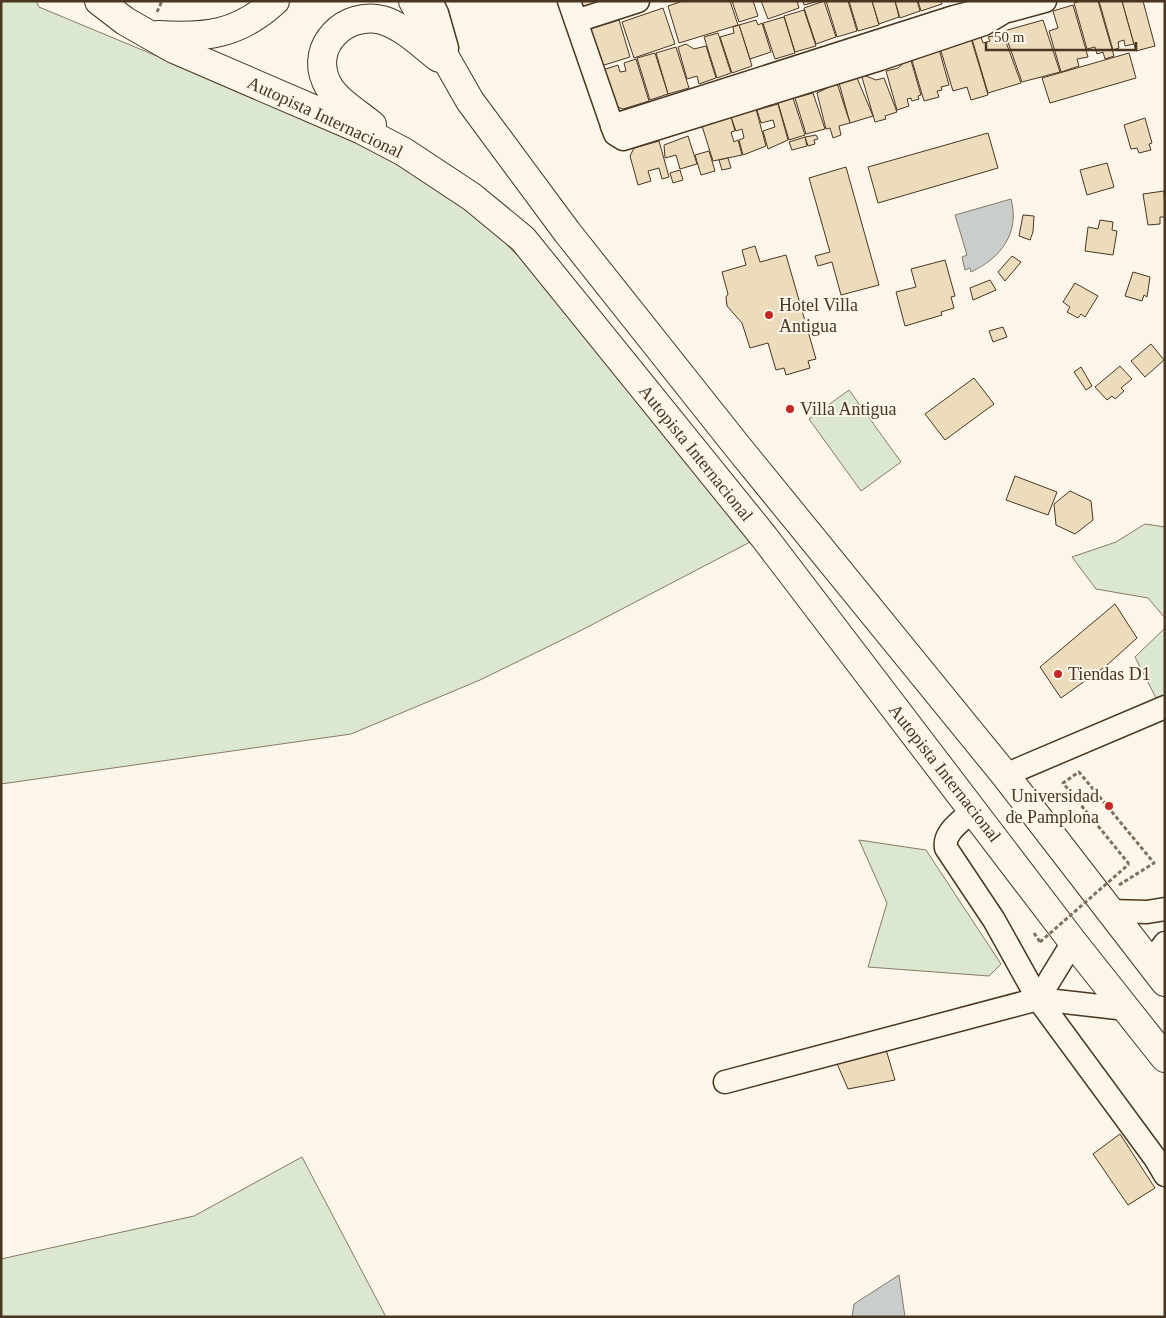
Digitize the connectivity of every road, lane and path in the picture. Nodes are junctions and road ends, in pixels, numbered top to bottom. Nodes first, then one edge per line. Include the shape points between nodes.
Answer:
1 (99, 1) edge
2 (275, 1) edge
3 (413, 1) edge
4 (431, 1) edge
5 (638, 1) edge
6 (1045, 1) edge
7 (572, 11) edge
8 (981, 12) edge
9 (146, 34) junction
10 (452, 71) junction
11 (404, 152) junction
12 (1165, 707) edge
13 (1005, 775) junction
14 (973, 810) junction
15 (1104, 904) junction
16 (1165, 909) edge
17 (1040, 942) dead end
18 (1073, 942) junction
19 (1160, 963) edge
20 (1031, 1001) junction
21 (1126, 1009) junction
22 (1165, 1058) edge
23 (725, 1082) dead end
24 (1162, 1161) edge

1 - 9 highway, Autopista Internacional
2 - 9 highway via 246,23 212,35
3 - 10 highway, Autopista Internacional
4 - 10 street
5 - 7 street
6 - 8 street via 1004,12
7 - 8 street via 612,126
9 - 11 highway, Autopista Internacional via 261,88 362,130
10 - 11 highway via 408,34 382,20 370,18 350,22 334,33 326,44 322,66 332,91
10 - 13 highway, Autopista Internacional via 492,132 646,332
11 - 14 highway, Autopista Internacional via 490,210 536,254 764,537
12 - 13 street
13 - 15 highway, Autopista Internacional
14 - 18 highway, Autopista Internacional
14 - 20 street via 947,835 946,848 994,920
15 - 16 street via 1147,912
15 - 17 path, bridge via 1154,863 1080,772 1063,783 1129,864
15 - 19 highway, Autopista Internacional
18 - 20 street
18 - 21 highway, Autopista Internacional
20 - 21 street
20 - 23 street
20 - 24 street
21 - 22 highway, Autopista Internacional

